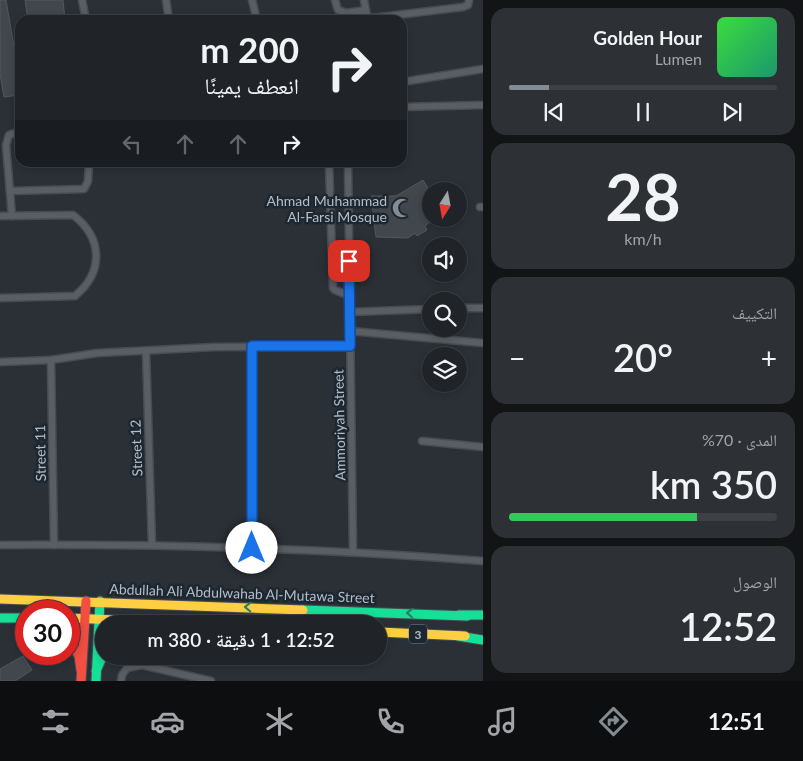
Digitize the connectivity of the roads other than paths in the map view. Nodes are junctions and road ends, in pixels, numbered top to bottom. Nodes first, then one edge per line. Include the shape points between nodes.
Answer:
1 (82, 0) edge
2 (166, 0) edge
3 (252, 0) edge
4 (335, 0) edge
5 (364, 0) edge
6 (469, 0) edge
7 (366, 10) junction
8 (85, 15) edge
9 (168, 15) edge
10 (256, 15) edge
11 (367, 15) edge
12 (397, 15) edge
13 (483, 69) edge
14 (407, 81) edge
15 (483, 105) edge
16 (407, 107) edge
17 (15, 132) edge
18 (89, 167) edge
19 (329, 167) edge
20 (348, 167) edge
21 (10, 191) junction
22 (0, 216) edge
23 (12, 216) junction
24 (350, 296) junction
25 (0, 298) edge
26 (467, 308) edge
27 (483, 308) edge
28 (422, 310) edge
29 (350, 312) junction
30 (350, 330) junction
31 (483, 343) edge
32 (252, 346) junction
33 (350, 346) junction
34 (146, 350) junction
35 (51, 360) junction
36 (0, 362) edge
37 (422, 441) dead end
38 (483, 447) edge
39 (0, 545) edge
40 (54, 545) junction
41 (152, 545) junction
42 (252, 548) junction
43 (353, 552) junction
44 (483, 561) edge
45 (1, 599) edge
46 (86, 601) junction
47 (100, 601) junction
48 (99, 615) edge
49 (483, 616) edge
50 (0, 618) edge
51 (15, 618) edge
52 (80, 618) edge
53 (85, 618) junction
54 (95, 618) edge
55 (387, 632) edge
56 (483, 639) edge
57 (80, 663) edge
58 (96, 665) edge
59 (99, 665) edge
60 (81, 670) junction
61 (96, 671) junction
62 (80, 681) edge
63 (96, 681) edge
64 (121, 681) edge
65 (211, 681) edge

1 - 8 street
2 - 9 street
3 - 10 street
4 - 7 street via 336,8 342,12
5 - 7 street
6 - 12 street via 463,7
7 - 11 street
13 - 14 street
15 - 16 street
17 - 21 street via 7,142
18 - 21 street via 88,185 84,189
19 - 24 street via 333,288
20 - 24 street, Ammoriyah Street
21 - 23 street
22 - 23 street
23 - 25 street via 73,215 91,234 96,260 90,280 75,296
24 - 29 street, Ammoriyah Street
26 - 27 street
28 - 29 street
29 - 30 street, Ammoriyah Street
30 - 31 street
30 - 33 street, Ammoriyah Street
32 - 33 street
32 - 34 street
32 - 42 street
33 - 43 street, Ammoriyah Street
34 - 35 street
34 - 41 street, Street 12
35 - 36 street
35 - 40 street, Street 11
37 - 38 street
39 - 40 street
40 - 41 street
41 - 42 street
42 - 43 street
43 - 44 street
45 - 46 main road, Abdullah Ali Abdulwahab Al-Mutawa Street / 3
46 - 47 main road, Abdullah Ali Abdulwahab Al-Mutawa Street / 3
46 - 53 main road
47 - 48 main road
49 -> 47 main road, Abdullah Ali Abdulwahab Al-Mutawa Street / 3
50 - 51 main road
52 - 53 main road
53 - 54 main road
53 - 60 main road
55 - 56 main road, 3
57 - 60 main road
58 - 61 main road
59 - 61 main road
60 - 62 main road
61 - 63 main road
64 - 65 street via 127,668 142,665

